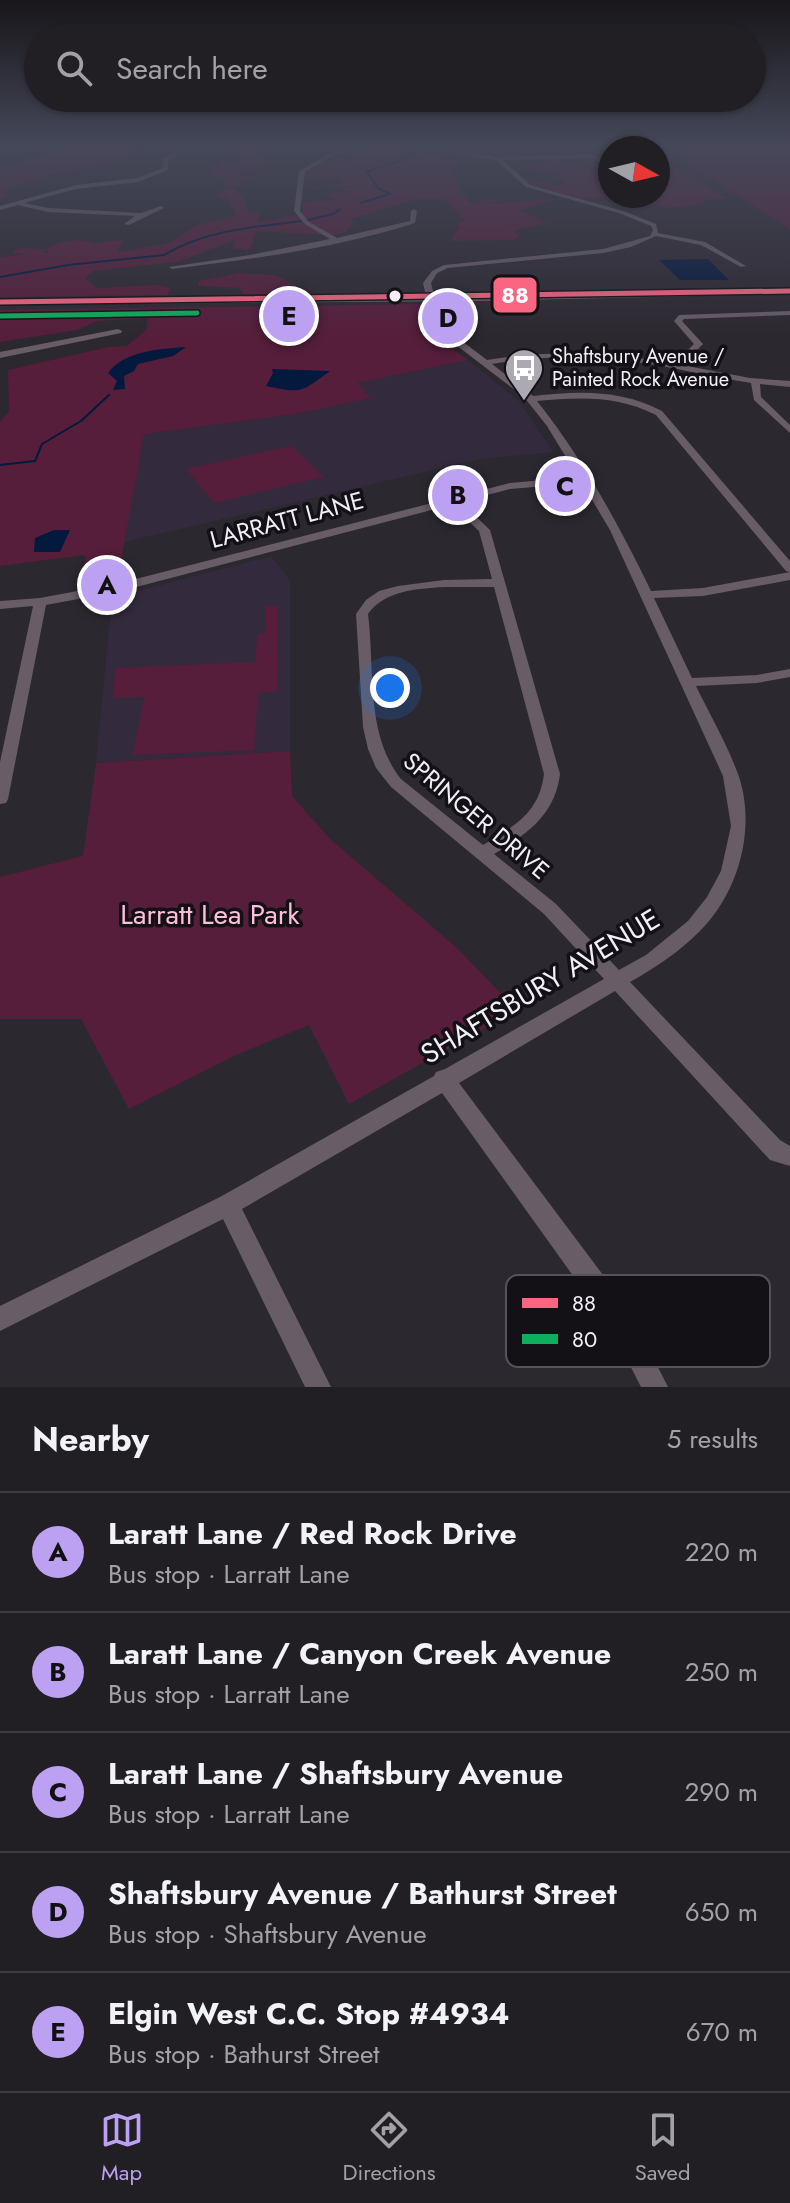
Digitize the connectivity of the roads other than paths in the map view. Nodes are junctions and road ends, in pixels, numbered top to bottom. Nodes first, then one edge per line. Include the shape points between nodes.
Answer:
1 (42, 209) edge
2 (159, 209) edge
3 (297, 209) edge
4 (606, 209) edge
5 (414, 211) dead end
6 (142, 215) junction
7 (127, 224) dead end
8 (654, 234) junction
9 (334, 239) junction
10 (743, 266) dead end
11 (172, 267) dead end
12 (790, 291) edge
13 (433, 297) junction
14 (0, 302) edge
15 (790, 313) edge
16 (118, 331) dead end
17 (0, 355) edge
18 (486, 363) junction
19 (675, 367) junction
20 (755, 382) junction
21 (790, 384) edge
22 (532, 399) junction
23 (790, 430) edge
24 (585, 480) junction
25 (452, 500) junction
26 (790, 568) edge
27 (790, 576) edge
28 (498, 583) junction
29 (647, 595) junction
30 (40, 602) junction
31 (0, 605) edge
32 (790, 673) edge
33 (688, 682) junction
34 (0, 799) edge
35 (483, 853) junction
36 (616, 981) junction
37 (443, 1078) junction
38 (790, 1156) edge
39 (228, 1205) junction
40 (588, 1275) edge
41 (0, 1319) edge
42 (645, 1367) edge
43 (318, 1387) edge
44 (655, 1387) edge

1 - 6 street
2 - 6 street
3 - 9 street via 307,223
4 - 8 street via 645,220 654,225
5 - 9 street via 413,222 405,225
6 - 7 street
8 - 10 street via 703,243
8 - 13 street via 598,251 446,266 428,277
9 - 11 street
12 - 13 main road
13 - 14 main road
13 - 18 street, SHAFTSBURY AVENUE via 435,317 451,339
15 - 19 street via 682,317 678,321 699,344
16 - 17 street
18 - 19 street via 588,355
18 - 22 street, SHAFTSBURY AVENUE
19 - 20 street
20 - 21 street
20 - 23 street via 757,398
22 - 24 street, SHAFTSBURY AVENUE
22 - 26 street via 605,396 659,413
24 - 25 street, LARRATT LANE via 510,486
24 - 29 street, SHAFTSBURY AVENUE
25 - 28 street via 484,530
25 - 30 street, LARRATT LANE via 121,587
27 - 29 street via 703,592
28 - 35 street via 552,785 531,821
28 - 35 street, SPRINGER DRIVE via 416,586 367,601 362,614 379,762 396,783
29 - 33 street, SHAFTSBURY AVENUE
30 - 31 street, LARRATT LANE
30 - 34 street
32 - 33 street
33 - 36 street, SHAFTSBURY AVENUE via 735,787 736,847 721,889 694,926 653,960
35 - 36 street, SPRINGER DRIVE via 550,909
36 - 37 street, SHAFTSBURY AVENUE
36 - 38 street, SPRINGER DRIVE via 772,1147
37 - 39 street, SHAFTSBURY AVENUE
37 - 40 street
39 - 41 street, SHAFTSBURY AVENUE
39 - 43 street
42 - 44 street

